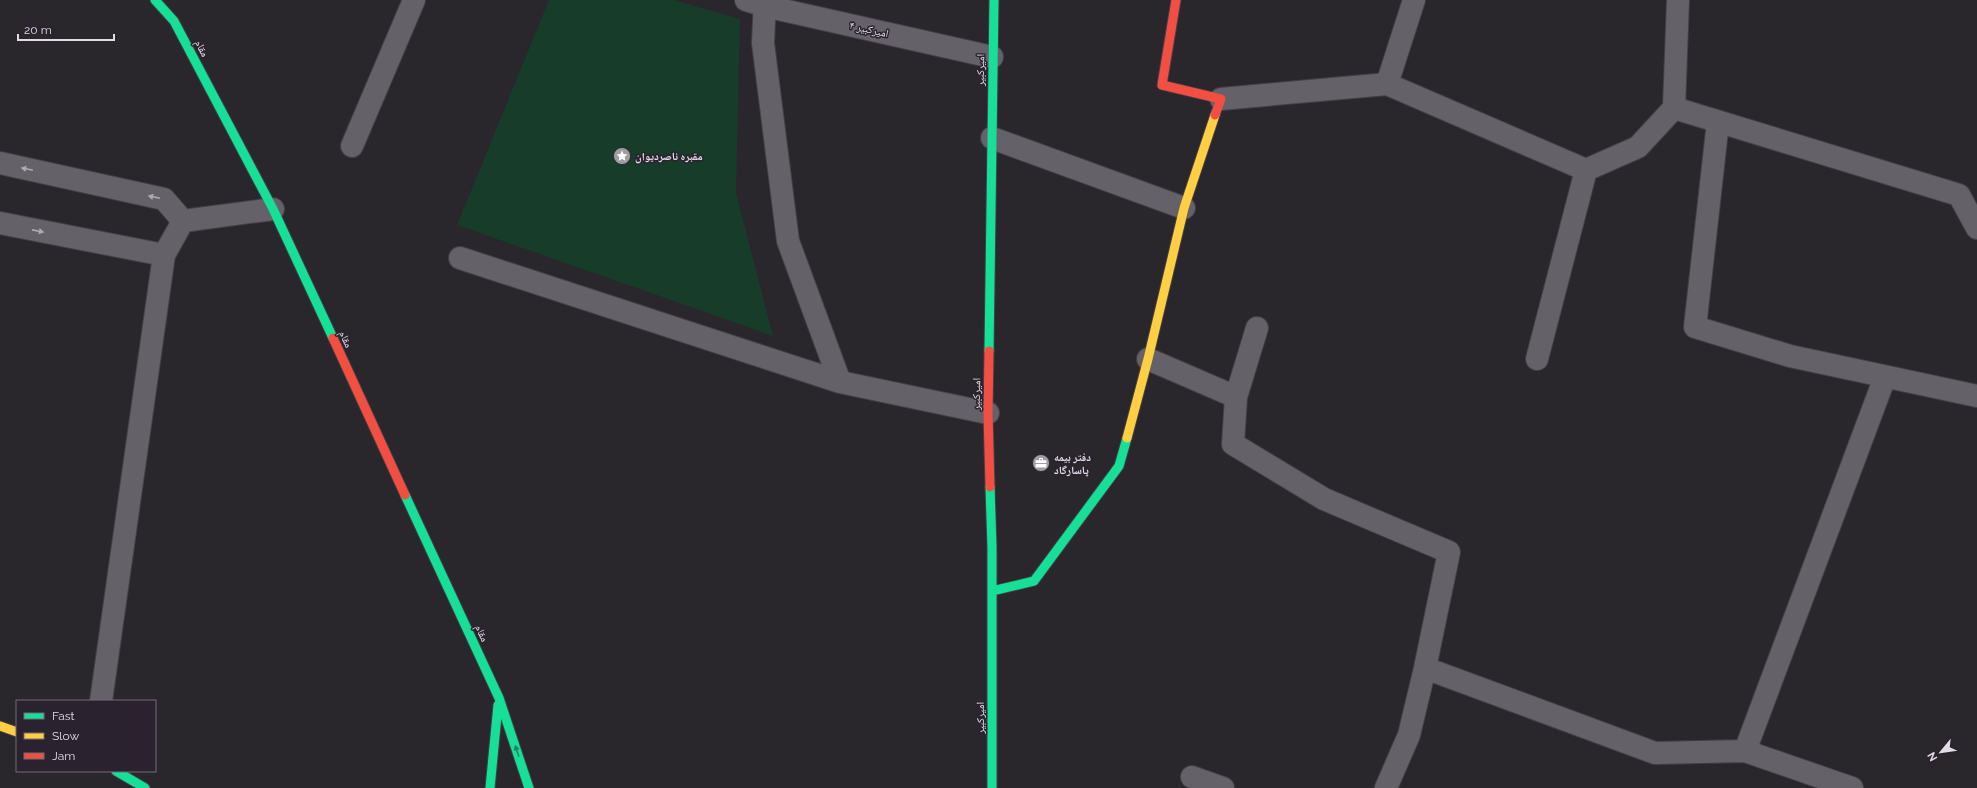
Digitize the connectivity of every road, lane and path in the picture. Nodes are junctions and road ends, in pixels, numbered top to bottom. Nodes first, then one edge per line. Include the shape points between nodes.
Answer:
1 (155, 0) edge
2 (414, 0) edge
3 (994, 0) edge
4 (1176, 0) edge
5 (1414, 0) edge
6 (1678, 0) edge
7 (759, 2) edge
8 (992, 57) junction
9 (1387, 84) junction
10 (1221, 99) junction
11 (1674, 108) junction
12 (1718, 122) junction
13 (992, 138) junction
14 (352, 146) dead end
15 (0, 163) edge
16 (1586, 170) junction
17 (1184, 208) junction
18 (273, 209) junction
19 (183, 221) junction
20 (0, 223) edge
21 (1977, 228) edge
22 (164, 255) junction
23 (460, 258) dead end
24 (1257, 328) dead end
25 (1148, 359) junction
26 (1537, 359) dead end
27 (1885, 377) junction
28 (840, 382) junction
29 (1977, 396) edge
30 (1236, 397) junction
31 (988, 413) junction
32 (992, 592) junction
33 (1425, 668) junction
34 (499, 698) junction
35 (101, 700) edge
36 (0, 726) edge
37 (16, 732) edge
38 (1745, 751) junction
39 (118, 772) edge
40 (1192, 777) dead end
41 (145, 788) edge
42 (490, 788) edge
43 (529, 788) edge
44 (992, 788) edge
45 (1223, 788) edge
46 (1386, 788) edge
47 (1852, 788) edge

1 - 18 street, مقام via 174,21
2 - 14 street
3 - 8 street, امیرکبیر
4 - 10 street via 1162,85
5 - 9 street
6 - 11 street
7 - 8 street, امیرکبیر ۴
7 - 28 street via 788,241
8 - 13 street, امیرکبیر
9 - 10 street
9 - 16 street
10 - 17 street
11 - 12 street
11 - 16 street via 1638,147
12 - 21 street via 1959,194
12 - 27 street via 1695,327 1790,356
13 - 17 street
13 - 31 street, امیرکبیر
19 -> 15 street via 164,199
16 - 26 street
17 - 25 street
18 - 19 street
18 - 34 street, مقام
19 - 22 street
20 -> 22 street
22 - 35 street
23 - 28 street
24 - 30 street
25 - 30 street
25 - 32 street via 1119,466 1034,581
27 - 29 street
27 - 38 street
28 - 31 street
30 - 33 street via 1233,444 1324,499 1449,552
31 - 32 street, امیرکبیر
32 - 44 street, امیرکبیر
33 - 38 street via 1655,753
33 - 46 street via 1409,735
34 - 42 street
43 -> 34 street, مقام
36 - 37 street
38 - 47 street
39 - 41 street
40 - 45 street

